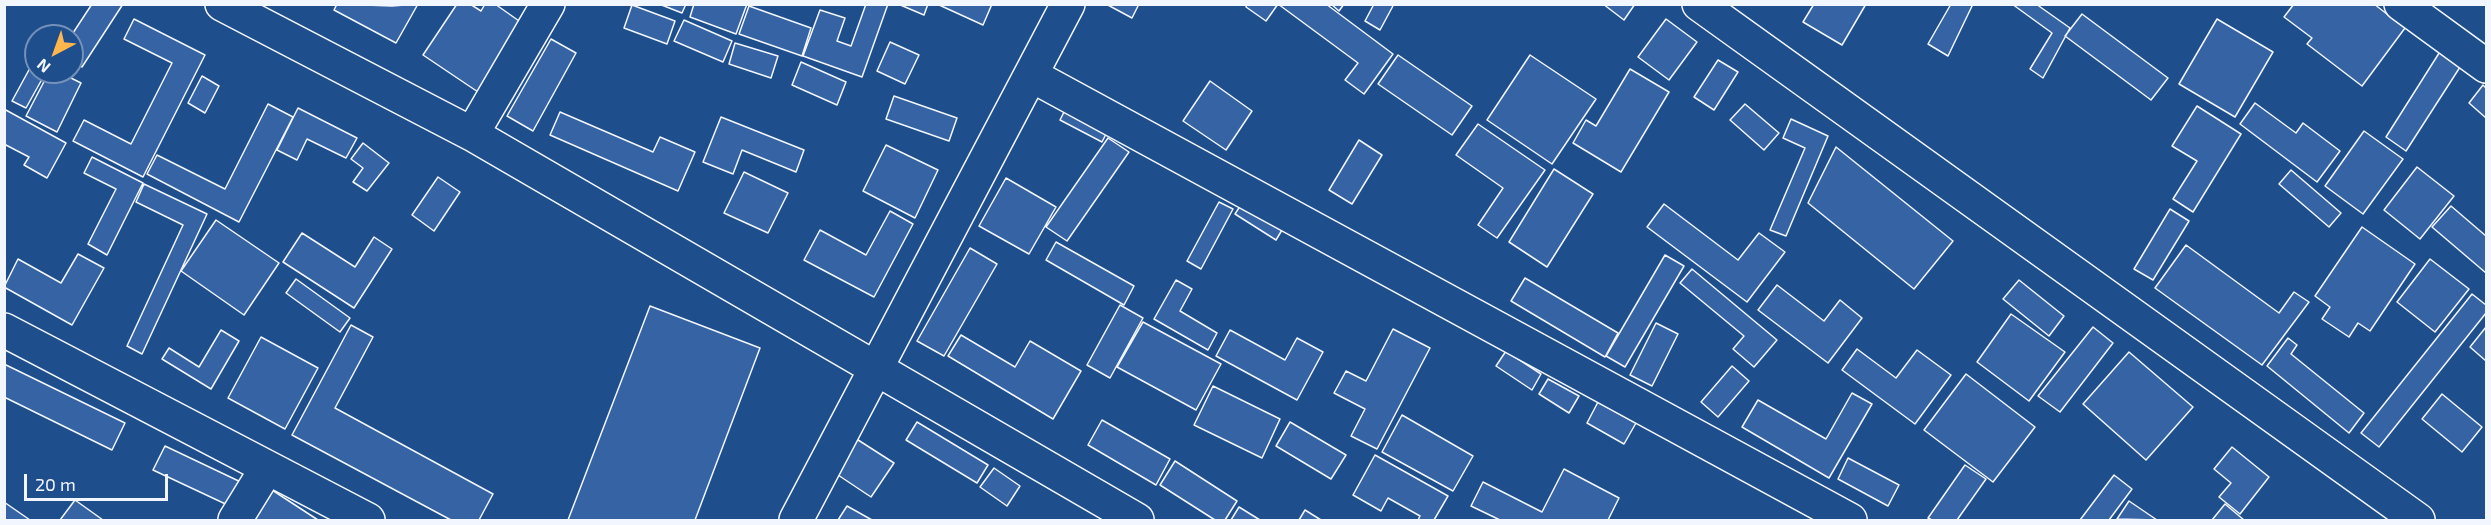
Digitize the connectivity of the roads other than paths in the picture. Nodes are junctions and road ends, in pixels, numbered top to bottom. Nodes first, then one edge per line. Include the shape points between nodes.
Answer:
1 (222, 4) edge
2 (548, 4) edge
3 (1068, 4) edge
4 (1700, 4) edge
5 (2401, 4) edge
6 (2487, 66) edge
7 (1031, 75) junction
8 (472, 134) junction
9 (4, 330) edge
10 (876, 369) junction
11 (267, 468) junction
12 (236, 520) edge
13 (368, 520) edge
14 (796, 520) edge
15 (1137, 520) edge
16 (1850, 520) edge
17 (2418, 520) edge

1 - 8 street
2 - 8 street
3 - 7 street
4 - 17 street
5 - 6 street
7 - 10 street
7 - 16 street
8 - 10 street
9 - 11 street
10 - 14 street
10 - 15 street
11 - 12 street
11 - 13 street

